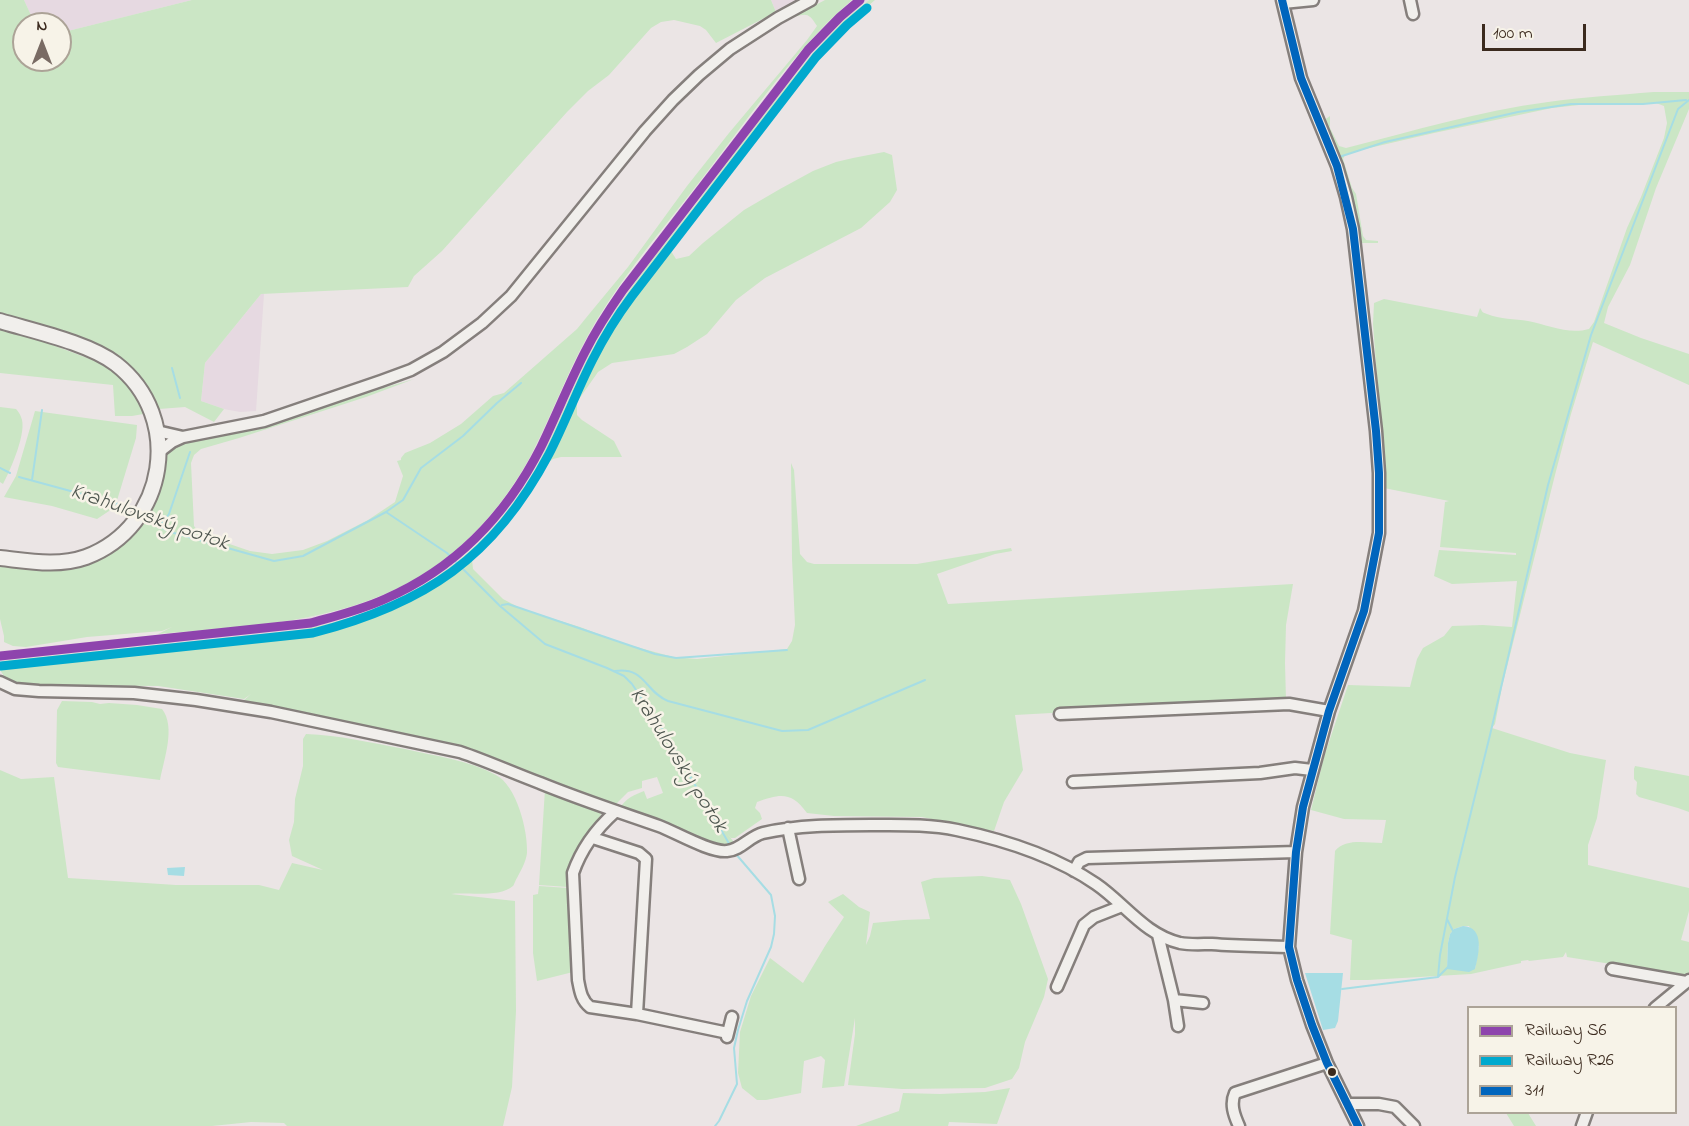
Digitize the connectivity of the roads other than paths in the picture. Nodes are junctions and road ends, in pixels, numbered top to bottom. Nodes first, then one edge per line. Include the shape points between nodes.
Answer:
1 (811, 0) edge
2 (1313, 0) edge
3 (1410, 0) edge
4 (1283, 2) edge
5 (1413, 14) dead end
6 (0, 321) edge
7 (156, 426) junction
8 (183, 437) junction
9 (159, 452) junction
10 (0, 558) edge
11 (0, 682) edge
12 (1329, 711) junction
13 (1060, 714) dead end
14 (1312, 770) junction
15 (1074, 782) dead end
16 (615, 812) junction
17 (788, 828) junction
18 (593, 838) junction
19 (1296, 852) junction
20 (1074, 871) junction
21 (799, 879) dead end
22 (1122, 906) junction
23 (1158, 935) junction
24 (1289, 947) junction
25 (1612, 969) dead end
26 (1688, 981) edge
27 (1057, 987) dead end
28 (1174, 1000) junction
29 (1203, 1003) dead end
30 (1657, 1006) edge
31 (637, 1014) junction
32 (732, 1017) dead end
33 (1178, 1026) dead end
34 (1327, 1063) junction
35 (1347, 1104) junction
36 (1239, 1126) edge
37 (1358, 1126) edge
38 (1414, 1126) edge

1 - 8 street via 730,49 680,94 645,130 511,296 443,352 411,370 275,417
2 - 4 street
3 - 5 street
4 - 12 street via 1300,78 1337,166 1353,229 1378,462 1379,533 1371,582
6 - 7 main road via 73,344 115,363 137,385
7 - 8 street
7 - 9 main road
8 - 9 street
9 - 10 main road via 154,483 139,516 109,544 77,560 49,563
11 - 16 street via 15,689 154,695 271,711 460,752
12 - 13 street via 1289,704
12 - 14 street
14 - 15 street
14 - 19 street
16 - 17 street via 726,851 760,834
16 - 18 street
17 - 20 street via 937,826 1007,843
17 - 21 street
18 - 31 street via 646,859
18 - 31 street via 573,873 581,995 590,1007
19 - 20 street via 1087,858
19 - 24 street
20 - 22 street via 1097,884
22 - 23 street
22 - 27 street via 1094,916 1084,925
23 - 24 street via 1181,943
23 - 28 street
24 - 34 street
25 - 26 street
26 - 30 street
28 - 29 street
28 - 33 street
31 - 32 street via 727,1036
34 - 35 street
34 - 36 street via 1235,1093 1232,1100
35 - 37 street
35 - 38 street via 1395,1107

